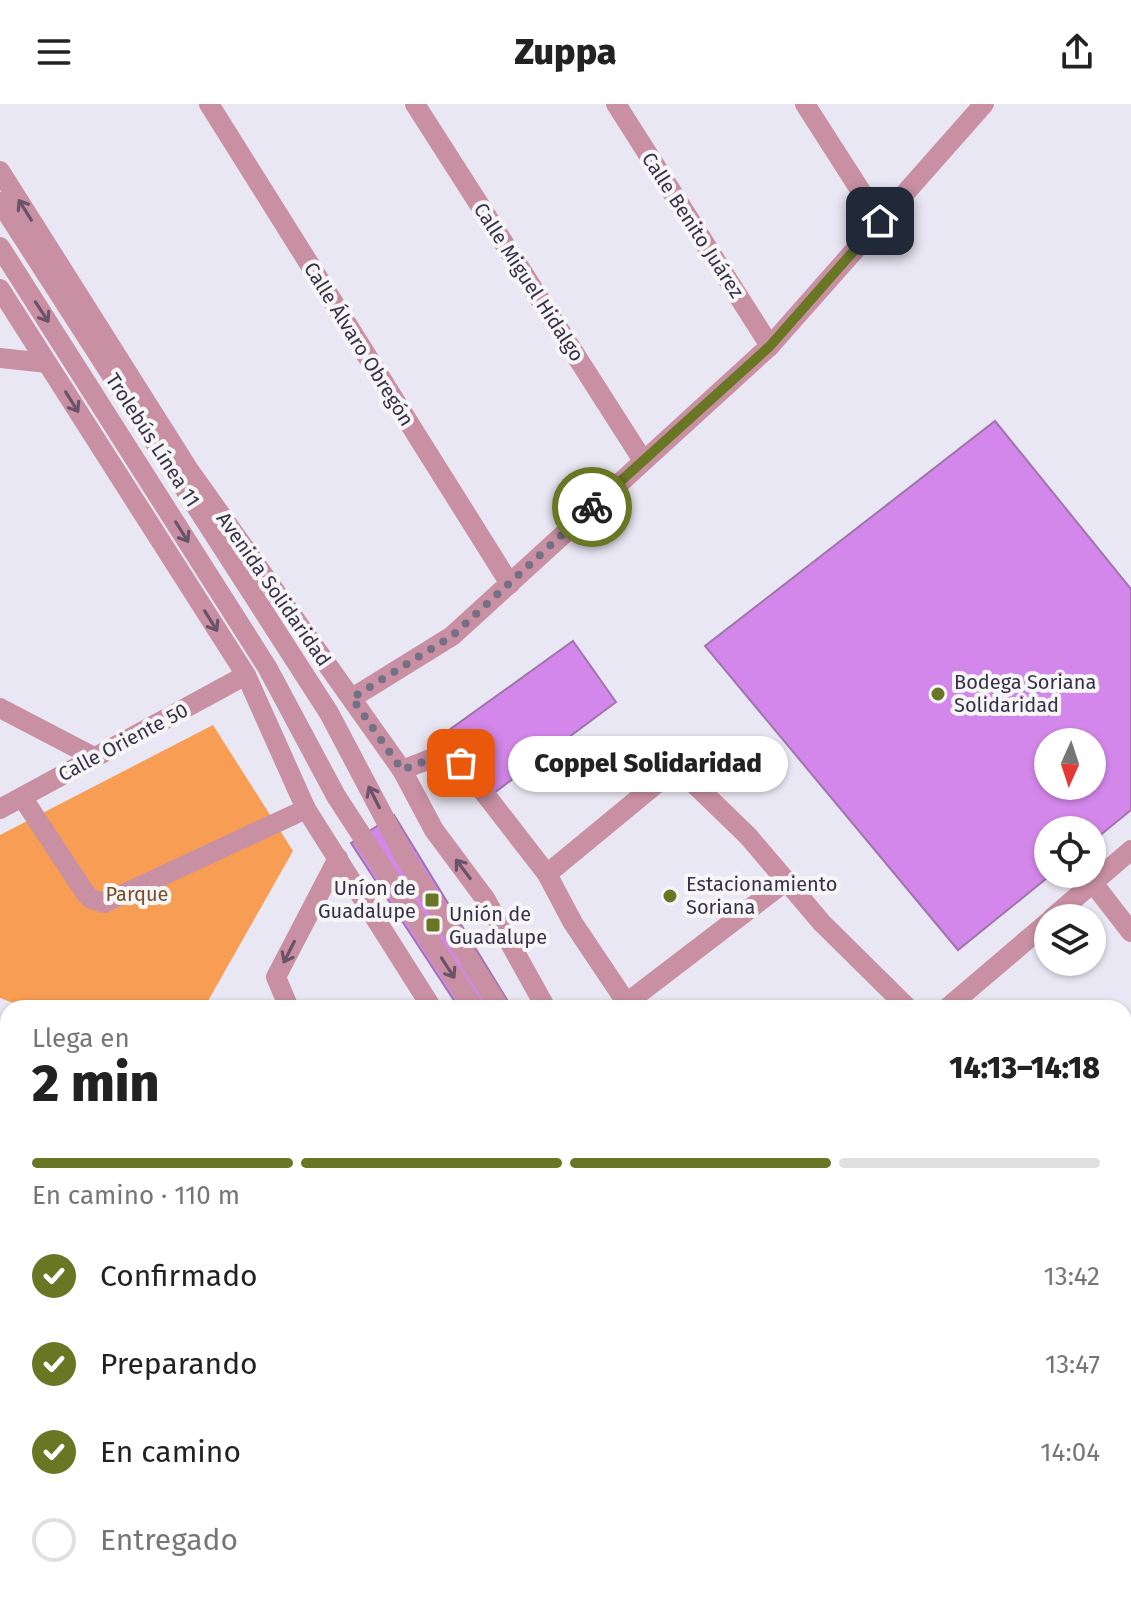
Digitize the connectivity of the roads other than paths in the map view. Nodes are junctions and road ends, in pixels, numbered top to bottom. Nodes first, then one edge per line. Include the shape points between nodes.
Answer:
1 (209, 104) edge
2 (415, 104) edge
3 (616, 104) edge
4 (805, 104) edge
5 (984, 104) edge
6 (0, 171) edge
7 (0, 202) edge
8 (880, 221) junction
9 (0, 247) edge
10 (0, 289) edge
11 (770, 346) junction
12 (0, 358) edge
13 (47, 363) junction
14 (642, 459) junction
15 (510, 584) junction
16 (246, 675) junction
17 (352, 698) junction
18 (0, 708) edge
19 (94, 757) junction
20 (402, 770) junction
21 (22, 797) junction
22 (0, 809) edge
23 (306, 809) junction
24 (1131, 850) edge
25 (338, 858) junction
26 (1106, 872) edge
27 (547, 874) junction
28 (786, 881) junction
29 (1087, 888) edge
30 (1097, 888) edge
31 (1069, 904) edge
32 (1131, 932) edge
33 (1034, 934) edge
34 (286, 1000) edge
35 (427, 1000) edge
36 (469, 1000) edge
37 (495, 1000) edge
38 (542, 1000) edge
39 (622, 1000) edge
40 (634, 1000) edge
41 (900, 1000) edge
42 (956, 1000) edge

1 - 15 street, Calle Álvaro Obregón
2 - 14 street, Calle Miguel Hidalgo
3 - 11 street, Calle Benito Juárez
4 - 8 street
5 - 8 street
17 -> 6 street, Avenida Solidaridad via 189,470
37 -> 7 street, Trolebús Línea 11 via 406,859 329,713
8 - 11 street
9 -> 36 street, Trolebús Línea 11 via 259,654 336,796
10 - 13 street
11 - 14 street
12 - 13 street
13 -> 16 street
14 - 15 street
15 - 17 street via 452,636
16 - 19 street, Calle Oriente 50
16 - 23 street
17 - 20 street, Avenida Solidaridad
18 - 19 street
19 - 21 street, Calle Oriente 50
20 - 27 street via 443,754 461,763
38 -> 20 street, Avenida Solidaridad via 486,900 434,830
21 - 22 street, Calle Oriente 50
21 - 23 street via 86,894 104,903
23 - 25 street
24 - 26 street
25 -> 34 street via 276,977
25 - 35 street
27 - 28 street via 676,771 748,836
27 - 39 street
28 - 40 street
28 - 41 street
29 - 31 street
30 - 32 street
33 - 42 street

